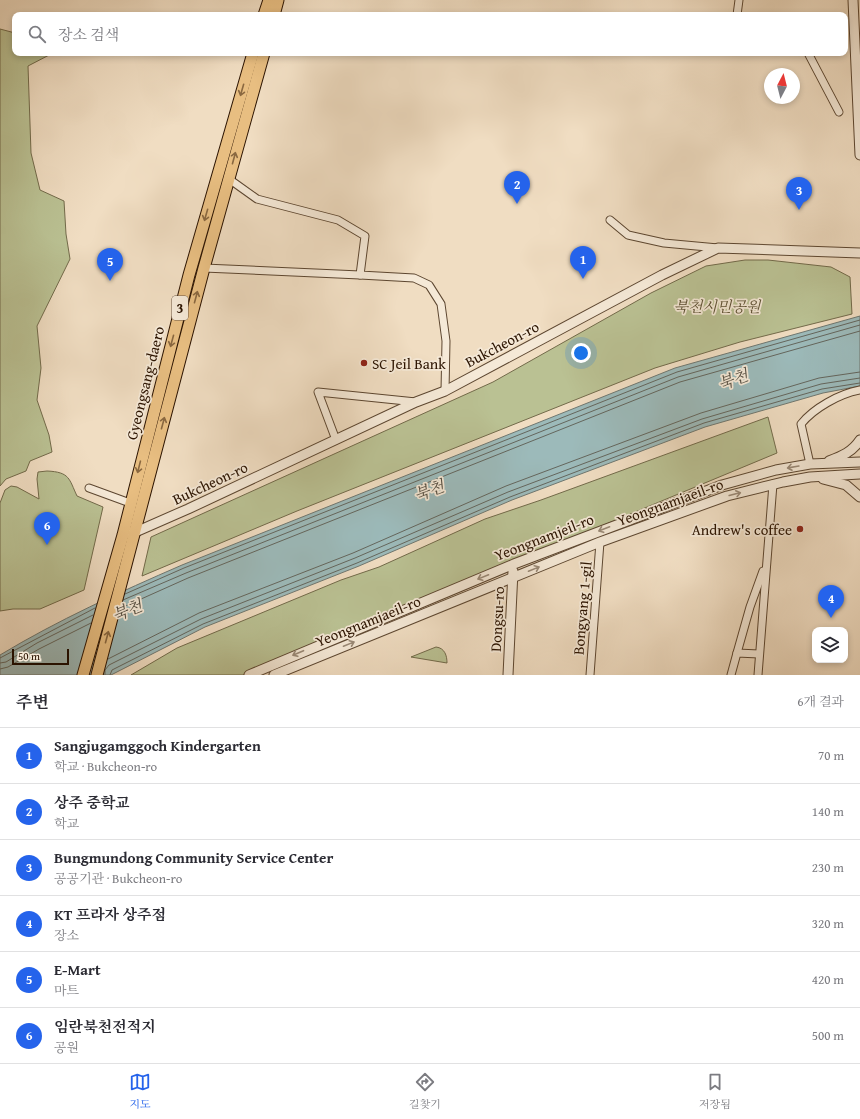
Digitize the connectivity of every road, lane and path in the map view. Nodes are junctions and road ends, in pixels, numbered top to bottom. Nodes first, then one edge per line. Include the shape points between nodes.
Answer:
1 (269, 0) edge
2 (278, 0) edge
3 (738, 0) edge
4 (853, 0) edge
5 (265, 12) edge
6 (275, 12) edge
7 (737, 12) edge
8 (854, 43) junction
9 (860, 54) edge
10 (252, 56) edge
11 (263, 56) edge
12 (810, 56) edge
13 (859, 90) edge
14 (839, 112) dead end
15 (860, 155) edge
16 (229, 179) junction
17 (610, 220) dead end
18 (718, 248) junction
19 (860, 253) edge
20 (204, 268) junction
21 (360, 275) junction
22 (860, 390) edge
23 (445, 391) junction
24 (416, 402) junction
25 (336, 440) junction
26 (860, 440) edge
27 (860, 462) edge
28 (824, 463) junction
29 (810, 464) junction
30 (860, 474) edge
31 (810, 477) junction
32 (773, 484) junction
33 (89, 488) dead end
34 (860, 497) edge
35 (130, 503) junction
36 (128, 534) junction
37 (600, 542) junction
38 (767, 561) junction
39 (514, 564) junction
40 (513, 577) junction
41 (737, 653) junction
42 (759, 654) junction
43 (83, 675) edge
44 (97, 675) edge
45 (249, 675) edge
46 (274, 675) edge
47 (508, 675) edge
48 (590, 675) edge
49 (731, 675) edge
50 (758, 675) edge

1 - 5 main road
2 - 6 main road
3 - 7 street
4 - 8 street
8 - 9 street
8 - 13 street
10 -> 35 main road, Gyeongsang-daero / 3 via 189,275
16 -> 11 main road, Gyeongsang-daero / 3
12 - 14 street
13 - 15 street
16 - 20 main road, Gyeongsang-daero / 3
16 - 21 street via 258,199 338,220 365,236
17 - 18 street via 628,235 664,243
18 - 19 street, Bukcheon-ro
18 - 23 street, Bukcheon-ro via 662,275
20 - 21 street
36 -> 20 main road, Gyeongsang-daero / 3
21 - 23 street via 414,278 429,285 440,304 446,341
22 - 29 street via 846,393 808,416 801,424
23 - 24 street, Bukcheon-ro
24 - 25 street, Bukcheon-ro
24 - 25 street via 318,392
25 - 36 street, Bukcheon-ro
26 - 28 street via 846,454
27 - 28 street, Yeongnamjeil-ro
28 - 29 street, Yeongnamjeil-ro
29 -> 39 street, Yeongnamjeil-ro via 776,470 722,485
30 - 31 street, Yeongnamjaeil-ro
31 - 32 street, Yeongnamjaeil-ro
31 - 34 street via 846,484
37 -> 32 street, Yeongnamjaeil-ro via 727,496
32 - 38 street
33 - 35 street
35 - 36 main road, Gyeongsang-daero / 3
36 - 43 main road, Gyeongsang-daero / 3 via 115,564
44 -> 36 main road, Gyeongsang-daero / 3 via 128,555
40 -> 37 street, Yeongnamjaeil-ro
37 - 48 street, Bongyang 1-gil
38 - 41 street
38 - 42 street
39 - 40 street, Dongsu-ro
39 -> 45 street, Yeongnamjeil-ro
46 -> 40 street, Yeongnamjaeil-ro
40 - 47 street, Dongsu-ro
41 - 42 street
41 - 49 street
42 - 50 street

